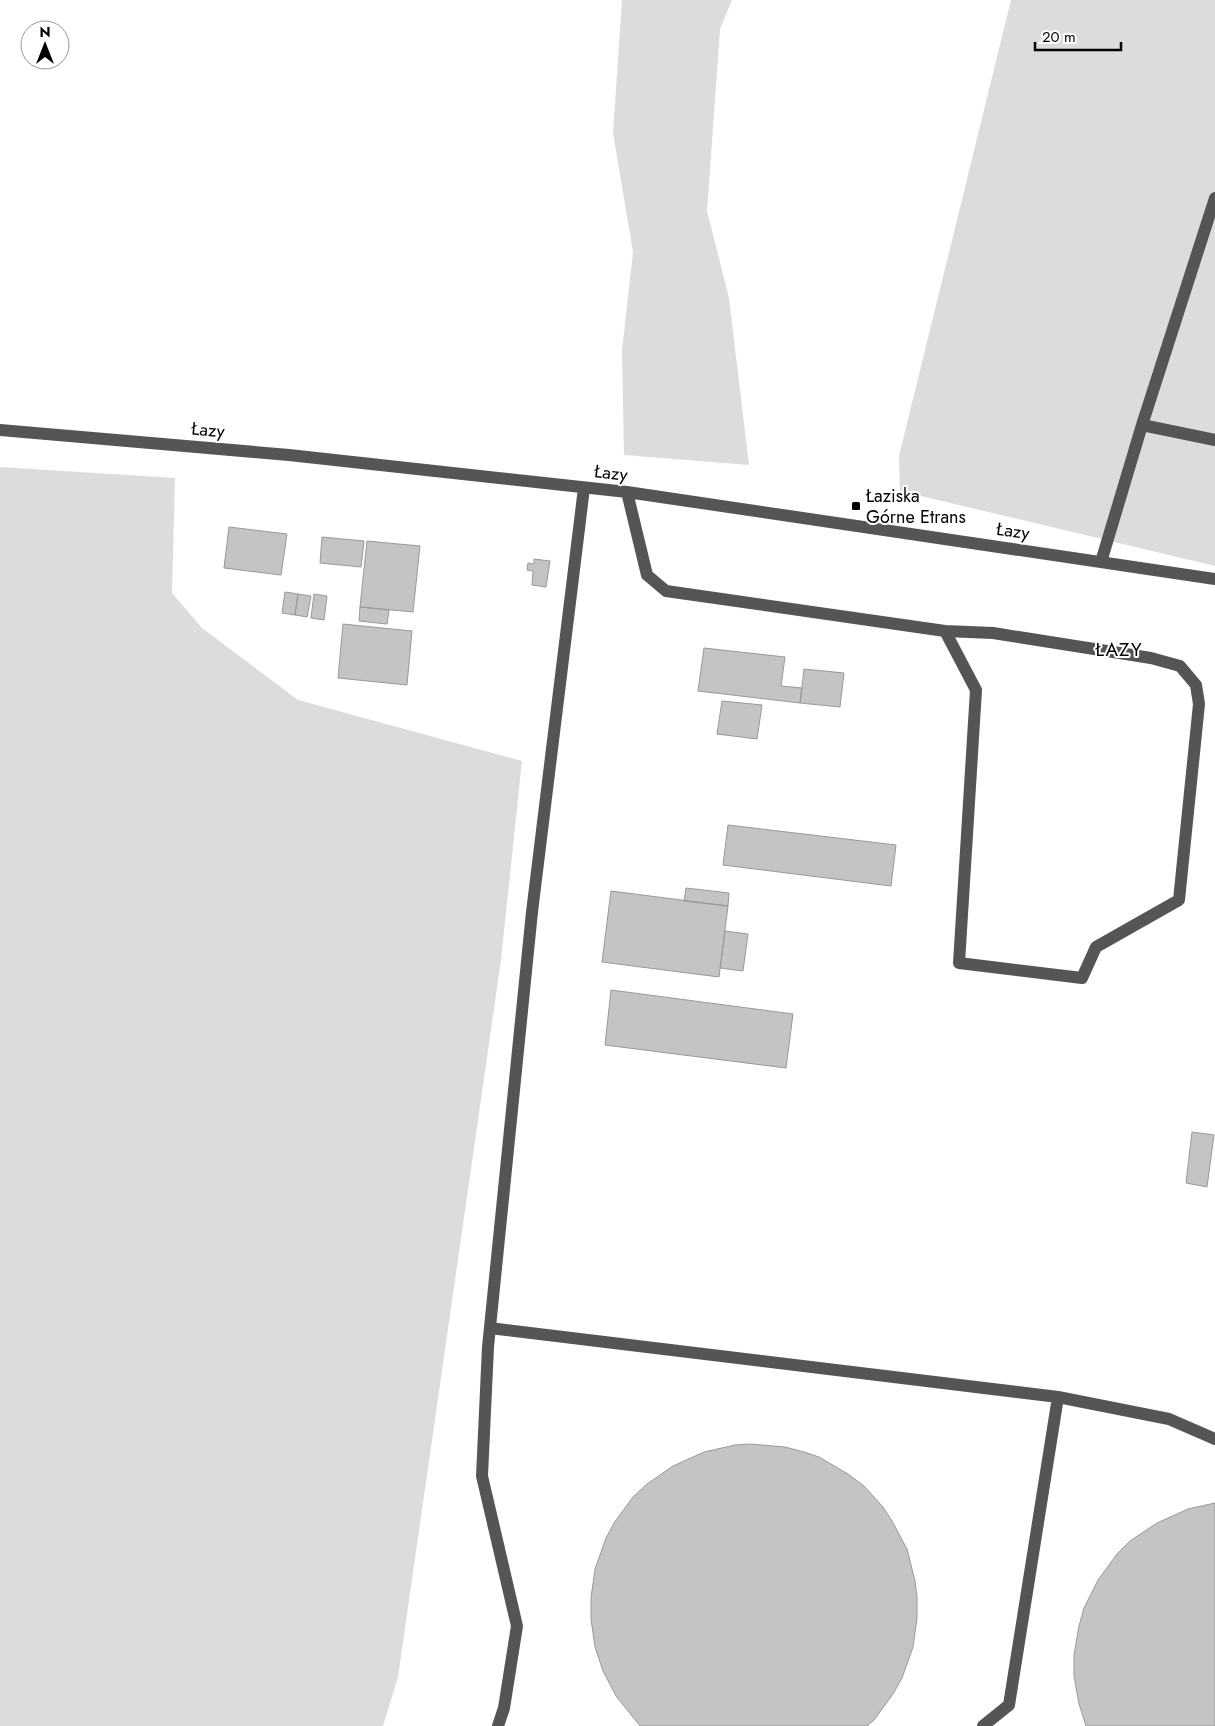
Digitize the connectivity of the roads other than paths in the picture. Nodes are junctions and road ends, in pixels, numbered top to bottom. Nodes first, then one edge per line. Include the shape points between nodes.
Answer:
1 (1215, 198) edge
2 (1142, 425) junction
3 (0, 430) edge
4 (1215, 440) edge
5 (584, 488) junction
6 (627, 492) junction
7 (1101, 562) junction
8 (1215, 579) edge
9 (946, 631) junction
10 (490, 1328) junction
11 (1058, 1397) junction
12 (1215, 1439) edge
13 (498, 1726) edge
14 (983, 1726) edge

1 - 2 street
2 - 4 street
2 - 7 street
3 - 5 street, Łazy via 289,455
5 - 6 street, Łazy
5 - 10 street via 532,912
6 - 7 street, Łazy
6 - 9 street via 647,575 666,591
7 - 8 street, Łazy
9 - 9 street via 993,633 1151,658 1180,666 1196,685 1199,704 1179,900 1096,947 1082,978 959,963 976,690
10 - 11 street
10 - 13 street via 482,1476 517,1626 504,1708
11 - 12 street via 1169,1418
11 - 14 street via 1009,1705

